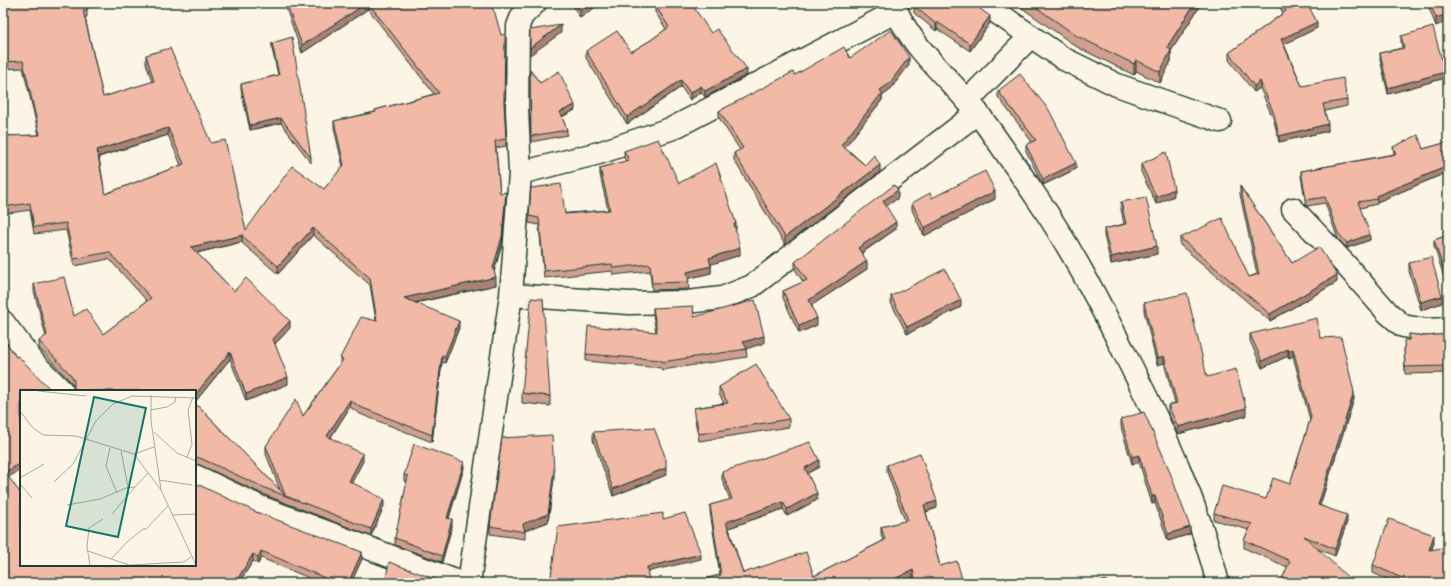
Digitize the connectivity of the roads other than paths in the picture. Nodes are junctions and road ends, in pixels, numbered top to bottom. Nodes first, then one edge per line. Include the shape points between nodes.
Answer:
1 (983, 3) edge
2 (523, 7) edge
3 (896, 7) edge
4 (1030, 37) junction
5 (972, 107) junction
6 (1220, 121) dead end
7 (520, 173) junction
8 (1293, 209) dead end
9 (511, 295) junction
10 (3, 322) edge
11 (1448, 329) edge
12 (61, 390) edge
13 (196, 476) edge
14 (461, 583) edge
15 (469, 583) edge
16 (1218, 583) edge

1 - 4 street
2 - 7 street via 517,35
3 - 5 street via 907,31
3 - 7 street via 673,128 599,152
4 - 5 street
4 - 6 street via 1064,59 1117,85
5 - 9 street via 752,286 722,298 687,302 629,303
5 - 16 street via 1036,196 1088,279 1153,410 1187,486
7 - 9 street
8 - 11 street via 1388,313 1403,326 1426,330
9 - 15 street
10 - 12 street via 35,364
13 - 14 street via 260,506

